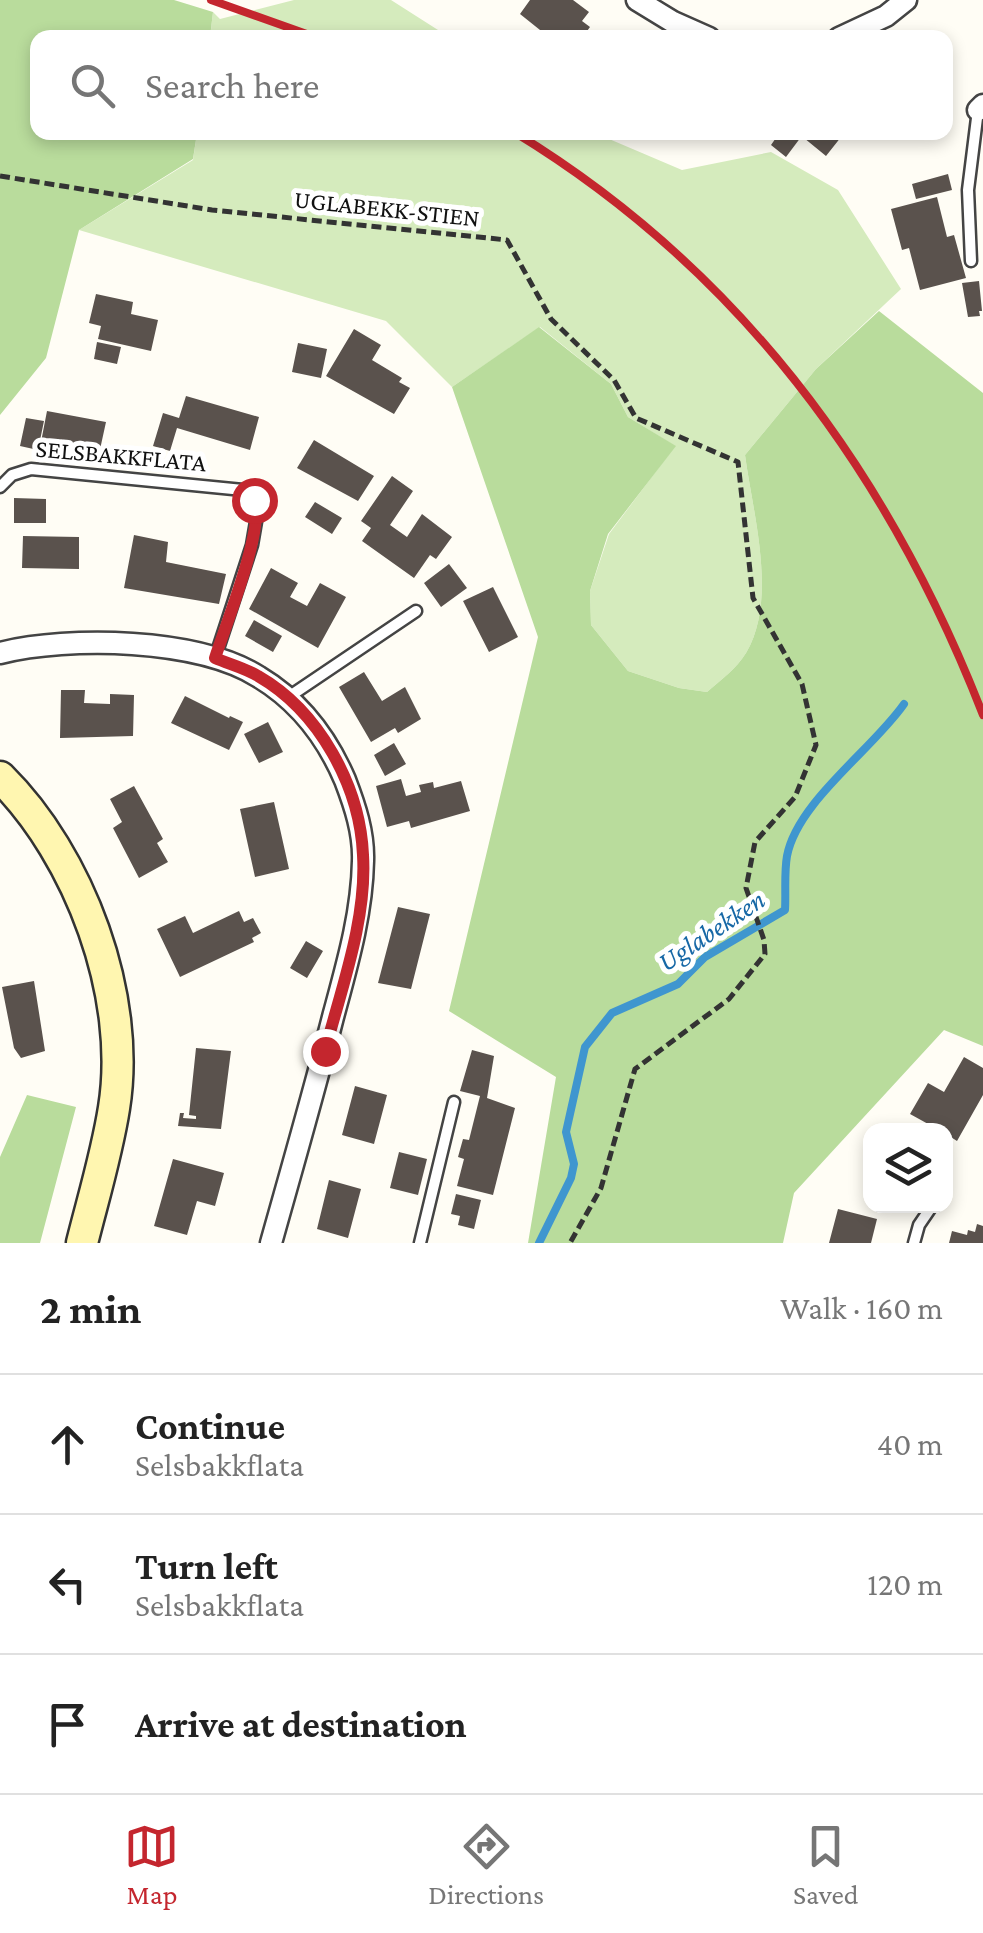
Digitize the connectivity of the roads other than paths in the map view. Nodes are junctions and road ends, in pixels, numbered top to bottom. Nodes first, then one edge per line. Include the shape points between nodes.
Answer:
1 (638, 0) edge
2 (906, 0) edge
3 (694, 30) edge
4 (856, 30) edge
5 (981, 108) edge
6 (971, 261) dead end
7 (0, 488) edge
8 (416, 611) dead end
9 (0, 653) edge
10 (215, 658) junction
11 (286, 698) junction
12 (0, 776) edge
13 (454, 1102) dead end
14 (927, 1213) edge
15 (82, 1243) edge
16 (271, 1243) edge
17 (420, 1243) edge
18 (914, 1243) edge

1 - 3 street
2 - 4 street
5 - 6 lane via 968,190
7 - 10 lane, SELSBAKKFLATA via 12,475 32,469 243,490 258,510
8 - 11 lane
9 - 10 street via 87,642
10 - 11 street via 258,676
11 - 16 street via 322,734 340,769 357,810 364,857 352,946
12 - 15 street via 74,879 114,1013 115,1107
13 - 17 lane
14 - 18 lane

